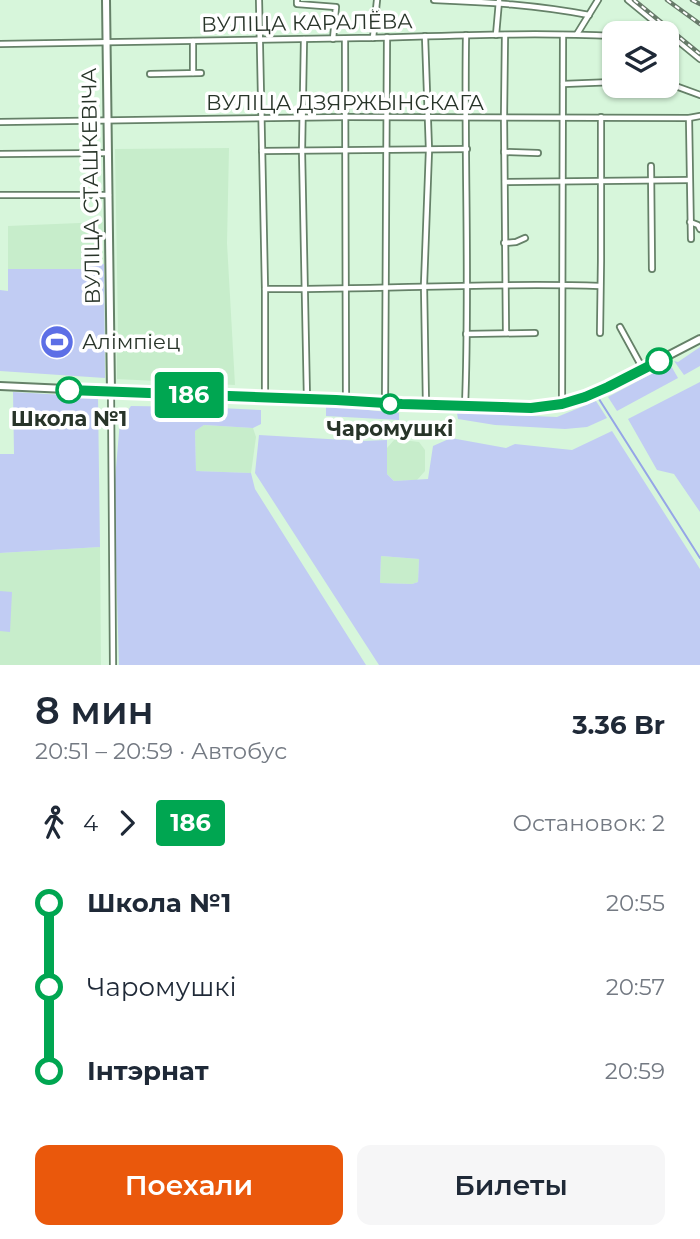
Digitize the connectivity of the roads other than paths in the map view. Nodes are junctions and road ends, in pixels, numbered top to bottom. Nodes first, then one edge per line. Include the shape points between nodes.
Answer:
1 (106, 0) edge
2 (259, 0) edge
3 (296, 0) edge
4 (377, 0) edge
5 (434, 0) edge
6 (598, 0) edge
7 (628, 0) edge
8 (498, 1) edge
9 (589, 15) junction
10 (577, 34) junction
11 (466, 35) junction
12 (496, 35) junction
13 (505, 35) junction
14 (562, 35) junction
15 (602, 35) edge
16 (425, 36) junction
17 (387, 37) junction
18 (373, 38) junction
19 (304, 39) junction
20 (334, 39) junction
21 (345, 39) junction
22 (260, 40) junction
23 (193, 41) junction
24 (107, 43) junction
25 (0, 44) edge
26 (700, 59) edge
27 (193, 73) junction
28 (201, 73) dead end
29 (150, 74) dead end
30 (602, 82) edge
31 (563, 83) junction
32 (679, 86) edge
33 (700, 95) edge
34 (700, 116) edge
35 (346, 117) junction
36 (387, 117) junction
37 (428, 117) junction
38 (503, 117) junction
39 (601, 117) junction
40 (261, 118) junction
41 (304, 118) junction
42 (465, 118) junction
43 (561, 118) junction
44 (689, 118) junction
45 (108, 121) junction
46 (0, 122) edge
47 (467, 149) junction
48 (346, 150) junction
49 (387, 150) junction
50 (429, 150) junction
51 (262, 151) junction
52 (302, 151) junction
53 (504, 152) junction
54 (108, 153) junction
55 (538, 153) dead end
56 (0, 154) edge
57 (651, 166) dead end
58 (689, 180) junction
59 (562, 181) junction
60 (601, 181) junction
61 (651, 181) junction
62 (504, 182) junction
63 (0, 195) edge
64 (108, 195) junction
65 (690, 222) junction
66 (700, 229) edge
67 (525, 238) dead end
68 (691, 239) dead end
69 (505, 243) junction
70 (652, 269) dead end
71 (504, 284) junction
72 (424, 285) junction
73 (466, 285) junction
74 (562, 285) junction
75 (600, 286) junction
76 (345, 288) junction
77 (385, 288) junction
78 (265, 289) junction
79 (304, 289) junction
80 (620, 327) dead end
81 (506, 333) junction
82 (535, 333) dead end
83 (600, 333) dead end
84 (467, 334) junction
85 (700, 339) edge
86 (643, 369) junction
87 (0, 386) edge
88 (111, 392) junction
89 (265, 397) junction
90 (307, 399) junction
91 (345, 401) junction
92 (385, 403) junction
93 (562, 404) junction
94 (426, 405) junction
95 (465, 407) junction
96 (113, 665) edge

1 - 24 main road, ВУЛІЦА СТАШКЕВІЧА
2 - 22 street
3 - 20 street via 297,4 336,7
4 - 18 street
5 - 8 street
6 - 9 street
7 - 26 street
8 - 9 street
8 - 12 street
9 - 10 street
10 - 14 street, ВУЛІЦА КАРАЛЁВА
10 - 15 street, ВУЛІЦА КАРАЛЁВА
11 - 12 street, ВУЛІЦА КАРАЛЁВА
11 - 16 street, ВУЛІЦА КАРАЛЁВА
11 - 42 street
12 - 13 street, ВУЛІЦА КАРАЛЁВА
13 - 14 street, ВУЛІЦА КАРАЛЁВА
13 - 38 street
14 - 31 street
16 - 17 street, ВУЛІЦА КАРАЛЁВА
16 - 37 street
17 - 18 street, ВУЛІЦА КАРАЛЁВА
17 - 36 street
18 - 21 street, ВУЛІЦА КАРАЛЁВА
19 - 20 street, ВУЛІЦА КАРАЛЁВА
19 - 22 street, ВУЛІЦА КАРАЛЁВА
19 - 41 street
20 - 21 street, ВУЛІЦА КАРАЛЁВА
21 - 35 street
22 - 23 street, ВУЛІЦА КАРАЛЁВА
22 - 40 street
23 - 24 street, ВУЛІЦА КАРАЛЁВА
23 - 27 street
24 - 25 street, ВУЛІЦА КАРАЛЁВА
24 - 45 main road, ВУЛІЦА СТАШКЕВІЧА
27 - 28 street
27 - 29 street
30 - 31 street
31 - 43 street
32 - 33 street
34 - 44 street
35 - 36 street, ВУЛІЦА ДЗЯРЖЫНСКАГА
35 - 41 street, ВУЛІЦА ДЗЯРЖЫНСКАГА
35 - 48 street
36 - 37 street, ВУЛІЦА ДЗЯРЖЫНСКАГА
36 - 49 street
37 - 42 street, ВУЛІЦА ДЗЯРЖЫНСКАГА
37 - 50 street
38 - 42 street, ВУЛІЦА ДЗЯРЖЫНСКАГА
38 - 43 street, ВУЛІЦА ДЗЯРЖЫНСКАГА
38 - 53 street
39 - 43 street, ВУЛІЦА ДЗЯРЖЫНСКАГА
39 - 44 street, ВУЛІЦА ДЗЯРЖЫНСКАГА
39 - 60 street
40 - 41 street, ВУЛІЦА ДЗЯРЖЫНСКАГА
40 - 45 street, ВУЛІЦА ДЗЯРЖЫНСКАГА
40 - 51 street
41 - 52 street
42 - 47 street
43 - 59 street
44 - 58 street
45 - 46 street, ВУЛІЦА ДЗЯРЖЫНСКАГА
45 - 54 main road, ВУЛІЦА СТАШКЕВІЧА
47 - 50 street
47 - 73 street
48 - 49 street
48 - 52 street
48 - 76 street
49 - 50 street
49 - 77 street
50 - 72 street
51 - 52 street
51 - 78 street
52 - 79 street
53 - 55 street
53 - 62 street
54 - 56 street
54 - 64 main road, ВУЛІЦА СТАШКЕВІЧА
57 - 61 street
58 - 61 street
58 - 65 street
59 - 60 street
59 - 62 street
59 - 74 street
60 - 61 street
60 - 75 street
61 - 70 street
62 - 69 street
63 - 64 street
64 - 88 main road, ВУЛІЦА СТАШКЕВІЧА
65 - 66 street
65 - 68 street
67 - 69 street
69 - 71 street
71 - 73 street
71 - 74 street
71 - 81 street
72 - 73 street
72 - 77 street
72 - 94 street
73 - 84 street
74 - 75 street
74 - 93 street
75 - 83 street
76 - 77 street
76 - 79 street
76 - 91 street
77 - 92 street
78 - 79 street
78 - 89 street
79 - 90 street
80 - 86 street
81 - 82 street
81 - 84 street
84 - 95 street
85 - 86 main road
86 - 93 main road
87 - 88 main road
88 - 89 main road
88 - 96 street, ВУЛІЦА СТАШКЕВІЧА
89 - 90 main road
90 - 91 main road
91 - 92 main road
92 - 94 main road
93 - 95 main road
94 - 95 main road

